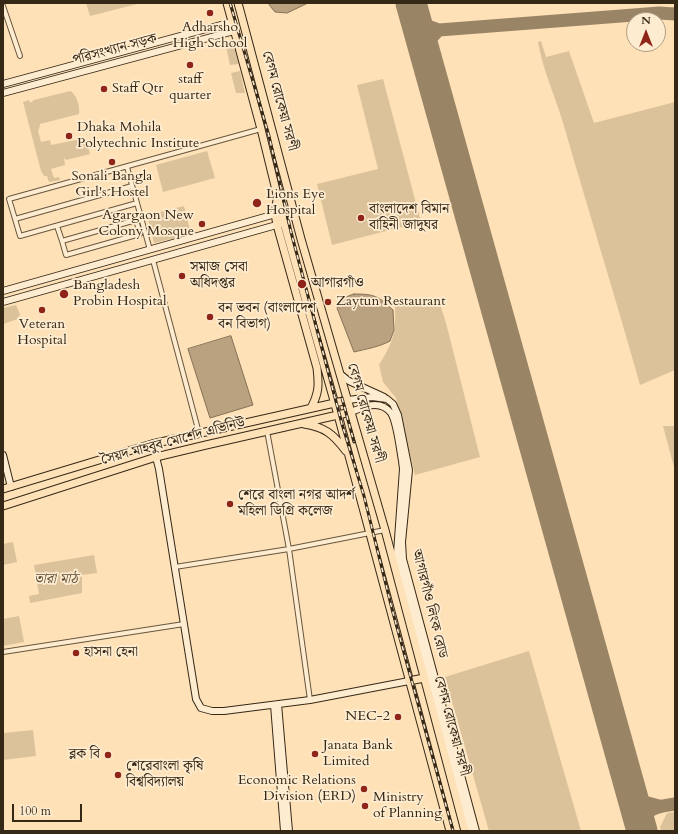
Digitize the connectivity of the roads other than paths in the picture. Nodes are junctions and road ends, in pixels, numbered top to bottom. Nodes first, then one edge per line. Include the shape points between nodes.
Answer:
1 (227, 3) edge
2 (238, 3) edge
3 (3, 6) edge
4 (243, 20) junction
5 (232, 22) junction
6 (246, 28) junction
7 (234, 31) junction
8 (20, 56) dead end
9 (3, 84) edge
10 (3, 93) edge
11 (272, 127) junction
12 (261, 129) junction
13 (126, 167) junction
14 (132, 186) junction
15 (137, 203) junction
16 (278, 213) junction
17 (22, 217) junction
18 (280, 224) junction
19 (57, 226) junction
20 (62, 241) junction
21 (150, 250) junction
22 (153, 260) junction
23 (45, 279) junction
24 (48, 289) junction
25 (3, 291) edge
26 (3, 302) edge
27 (340, 374) junction
28 (387, 399) junction
29 (348, 400) junction
30 (334, 403) junction
31 (310, 408) junction
32 (351, 412) junction
33 (338, 415) junction
34 (301, 423) junction
35 (267, 430) junction
36 (199, 433) junction
37 (152, 444) junction
38 (348, 454) junction
39 (3, 455) edge
40 (156, 457) junction
41 (3, 482) edge
42 (10, 483) junction
43 (3, 489) edge
44 (3, 506) edge
45 (385, 530) junction
46 (369, 533) junction
47 (289, 549) junction
48 (175, 567) junction
49 (184, 624) junction
50 (3, 652) edge
51 (424, 678) junction
52 (409, 681) junction
53 (310, 700) junction
54 (276, 704) junction
55 (284, 831) edge
56 (288, 831) edge
57 (450, 831) edge
58 (465, 831) edge
59 (470, 831) edge
60 (476, 831) edge

1 - 5 main road, বেগম রোকেয়া সরণী
2 - 4 main road, বেগম রোকেয়া সরণী
3 - 8 street
4 - 5 main road
4 - 6 main road, বেগম রোকেয়া সরণী
5 - 7 main road, বেগম রোকেয়া সরণী
5 - 9 street
6 - 7 main road
6 - 11 main road, বেগম রোকেয়া সরণী
7 - 10 street, পরিসংখ্যান সড়ক
7 - 12 main road, বেগম রোকেয়া সরণী
11 - 12 main road
11 - 27 main road, বেগম রোকেয়া সরণী
12 - 13 street
12 - 16 main road, বেগম রোকেয়া সরণী via 278,197
13 - 14 street
13 - 17 street via 9,199 15,219
14 - 15 street
14 - 17 street
15 - 19 street
15 - 21 street
16 - 18 main road, বেগম রোকেয়া সরণী
16 - 21 street
17 - 19 street via 15,219 20,236
18 - 22 street
18 - 30 main road, বেগম রোকেয়া সরণী
18 - 31 main road via 316,368 319,388
19 - 20 street
20 - 20 street via 136,220 140,234 66,255
21 - 22 street
21 - 23 street
22 - 24 street
22 - 36 street
23 - 24 street
23 - 25 street
24 - 26 street
27 - 28 street
27 - 29 main road, বেগম রোকেয়া সরণী
28 - 29 street via 372,397
28 - 60 street, আগারগাঁও লিংক রোড via 393,404 398,415 409,463 402,542 403,559
29 - 30 main road, সৈয়দ মাহবুব মোর্শেদ এভিনিউ
29 - 32 main road, বেগম রোকেয়া সরণী
30 - 31 main road, সৈয়দ মাহবুব মোর্শেদ এভিনিউ
30 - 33 main road, বেগম রোকেয়া সরণী
31 - 36 main road, সৈয়দ মাহবুব মোর্শেদ এভিনিউ
32 - 33 main road, সৈয়দ মাহবুব মোর্শেদ এভিনিউ
32 - 45 main road, বেগম রোকেয়া সরণী
32 - 59 street, আগারগাঁও লিংক রোড via 379,405 390,412 393,419 403,469 396,553
33 - 34 main road, সৈয়দ মাহবুব মোর্শেদ এভিনিউ
33 - 38 main road, বেগম রোকেয়া সরণী
34 - 35 main road, সৈয়দ মাহবুব মোর্শেদ এভিনিউ
34 - 38 main road via 327,430
35 - 40 main road, সৈয়দ মাহবুব মোর্শেদ এভিনিউ
35 - 47 street
36 - 37 main road, সৈয়দ মাহবুব মোর্শেদ এভিনিউ
37 - 40 main road
37 - 42 main road, সৈয়দ মাহবুব মোর্শেদ এভিনিউ
38 - 46 main road, বেগম রোকেয়া সরণী
39 - 42 street
40 - 44 main road, সৈয়দ মাহবুব মোর্শেদ এভিনিউ
40 - 48 street
41 - 42 street
42 - 43 main road, সৈয়দ মাহবুব মোর্শেদ এভিনিউ
45 - 46 street
45 - 51 main road, বেগম রোকেয়া সরণী
46 - 47 street
46 - 52 main road, বেগম রোকেয়া সরণী
47 - 48 street
47 - 53 street
48 - 49 street
49 - 50 street
49 - 54 street via 196,699 201,708 218,712
51 - 52 main road
51 - 58 main road, বেগম রোকেয়া সরণী
52 - 53 street
52 - 57 main road, বেগম রোকেয়া সরণী
53 - 54 street
54 - 55 street
54 - 56 street

